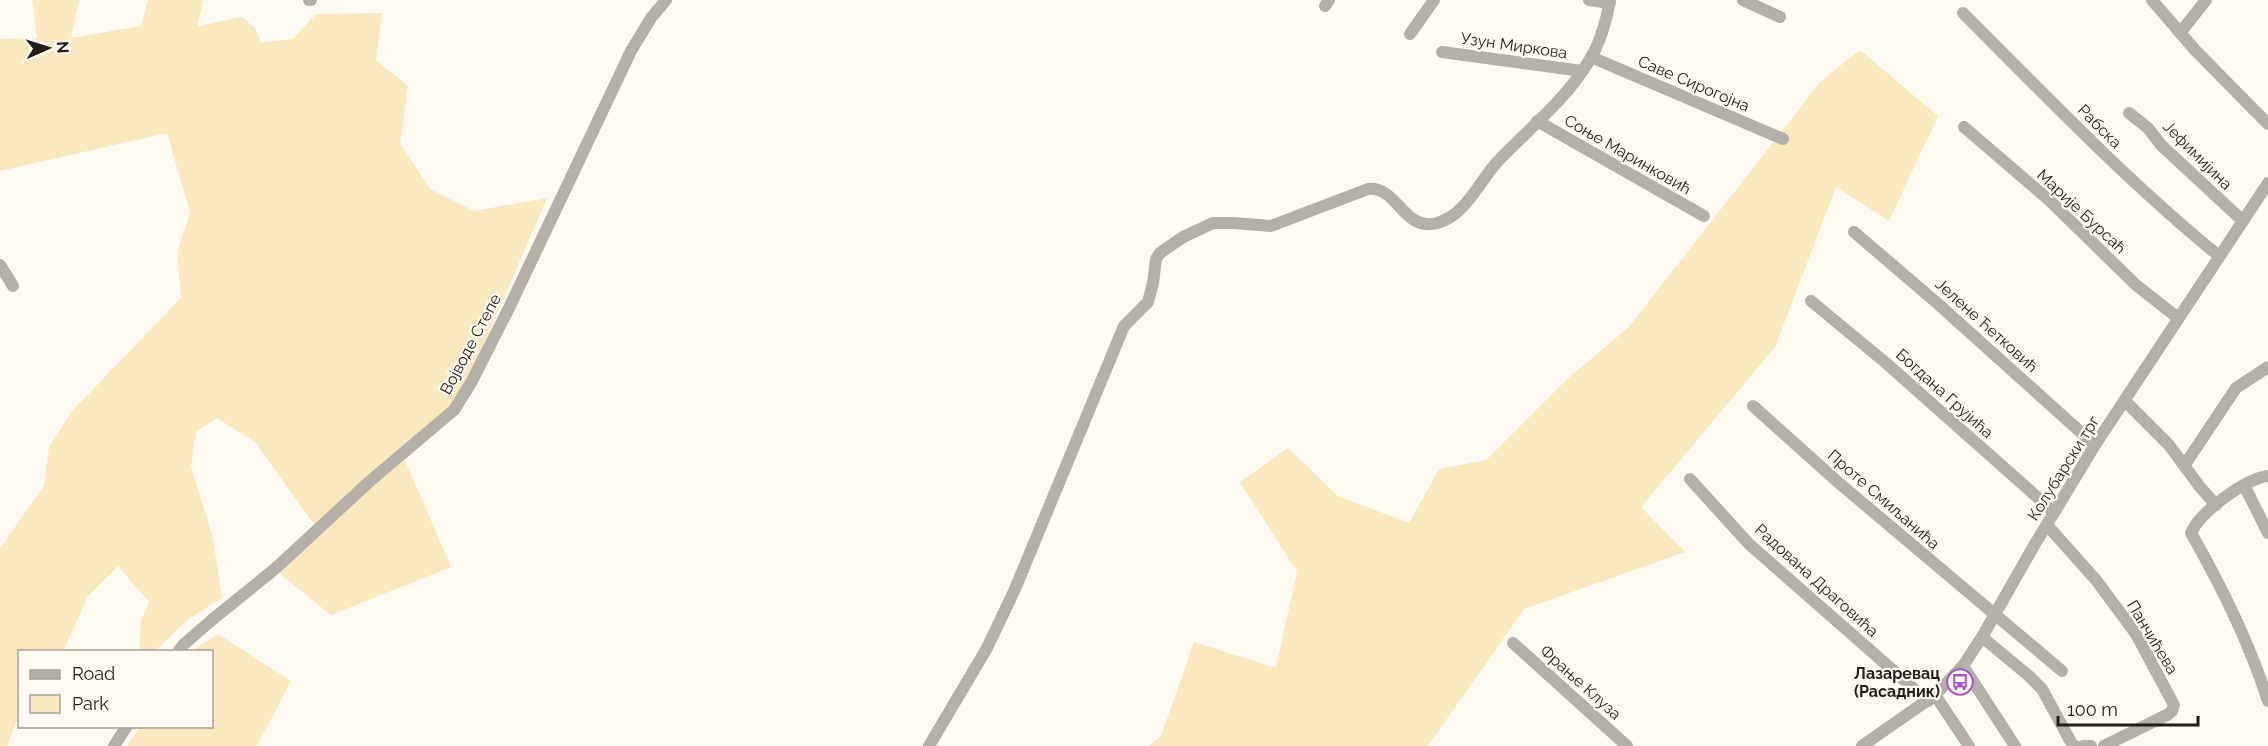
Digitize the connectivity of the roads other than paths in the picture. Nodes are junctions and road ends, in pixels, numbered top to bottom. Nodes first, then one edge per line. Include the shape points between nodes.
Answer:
1 (666, 0) edge
2 (1434, 0) edge
3 (1589, 0) edge
4 (1743, 0) edge
5 (2152, 0) edge
6 (2206, 0) edge
7 (1610, 1) edge
8 (1964, 13) dead end
9 (1780, 16) dead end
10 (2180, 33) junction
11 (1410, 34) dead end
12 (1442, 52) dead end
13 (1591, 57) junction
14 (1582, 71) junction
15 (2129, 113) dead end
16 (1537, 121) junction
17 (2268, 124) edge
18 (1964, 127) dead end
19 (1783, 139) dead end
20 (2268, 183) edge
21 (1704, 216) dead end
22 (2242, 221) junction
23 (1854, 232) dead end
24 (2219, 256) junction
25 (0, 265) edge
26 (14, 286) dead end
27 (1811, 301) dead end
28 (2178, 318) junction
29 (2268, 367) edge
30 (2125, 401) junction
31 (1753, 406) dead end
32 (2096, 445) junction
33 (2184, 466) junction
34 (2268, 476) edge
35 (1690, 479) dead end
36 (2244, 485) junction
37 (2216, 506) junction
38 (2054, 512) junction
39 (2047, 525) junction
40 (2268, 533) edge
41 (1995, 614) junction
42 (1982, 637) junction
43 (1513, 644) dead end
44 (179, 650) edge
45 (1963, 666) junction
46 (2062, 671) dead end
47 (1931, 698) junction
48 (2268, 701) edge
49 (126, 728) edge
50 (1876, 742) edge
51 (114, 746) edge
52 (930, 746) edge
53 (1627, 746) edge
54 (1862, 746) edge
55 (1969, 746) edge
56 (2014, 746) edge
57 (2075, 746) edge
58 (2083, 746) edge
59 (2091, 746) edge
60 (2104, 746) edge

1 - 44 street, Војводе Степе via 631,51 500,325 454,410
2 - 11 street
3 - 7 street
4 - 9 street
5 - 10 street
6 - 10 street
7 - 13 street
8 - 24 street, Рабска via 2110,160
10 - 17 street
12 - 14 street, Узун Миркова
13 - 14 street
13 - 19 street, Саве Сирогојна
14 - 16 street
15 - 22 street, Јефимијина
16 - 21 street, Соње Маринковић
16 - 52 street via 1457,212 1438,223 1419,224 1377,188 1271,226 1213,223 1160,253 1148,302 1124,326 1015,589 992,638
18 - 28 street, Марије Бурсаћ via 2049,200 2136,285
20 - 22 street, Колубарски трг
22 - 24 street, Колубарски трг
23 - 32 street, Јелене Ћетковић
24 - 28 street, Колубарски трг
25 - 26 street
27 - 38 street, Богдана Грујића
28 - 30 street, Колубарски трг
29 - 33 street via 2236,388
30 - 32 street, Колубарски трг
30 - 33 street via 2169,445
31 - 41 street, Проте Смиљанића
32 - 38 street, Колубарски трг
33 - 37 street
34 - 36 street
35 - 47 street, Радована Драговића via 1749,544
36 - 37 street
36 - 40 street
37 - 48 street via 2191,533 2219,583 2256,664
38 - 39 street, Колубарски трг
39 - 41 street, Колубарски трг
39 - 60 street, Панчићева via 2096,580 2136,634 2174,705 2167,715
41 - 42 street, Колубарски трг
41 - 46 street, Проте Смиљанића
42 - 45 street, Колубарски трг
42 - 57 street via 2042,689
43 - 53 street, Фрање Клуза
45 - 47 street, Колубарски трг
45 - 56 street
47 - 50 street, Колубарски трг
47 - 55 street, Радована Драговића
49 - 51 street
50 - 54 street, Колубарски трг
58 - 59 street

